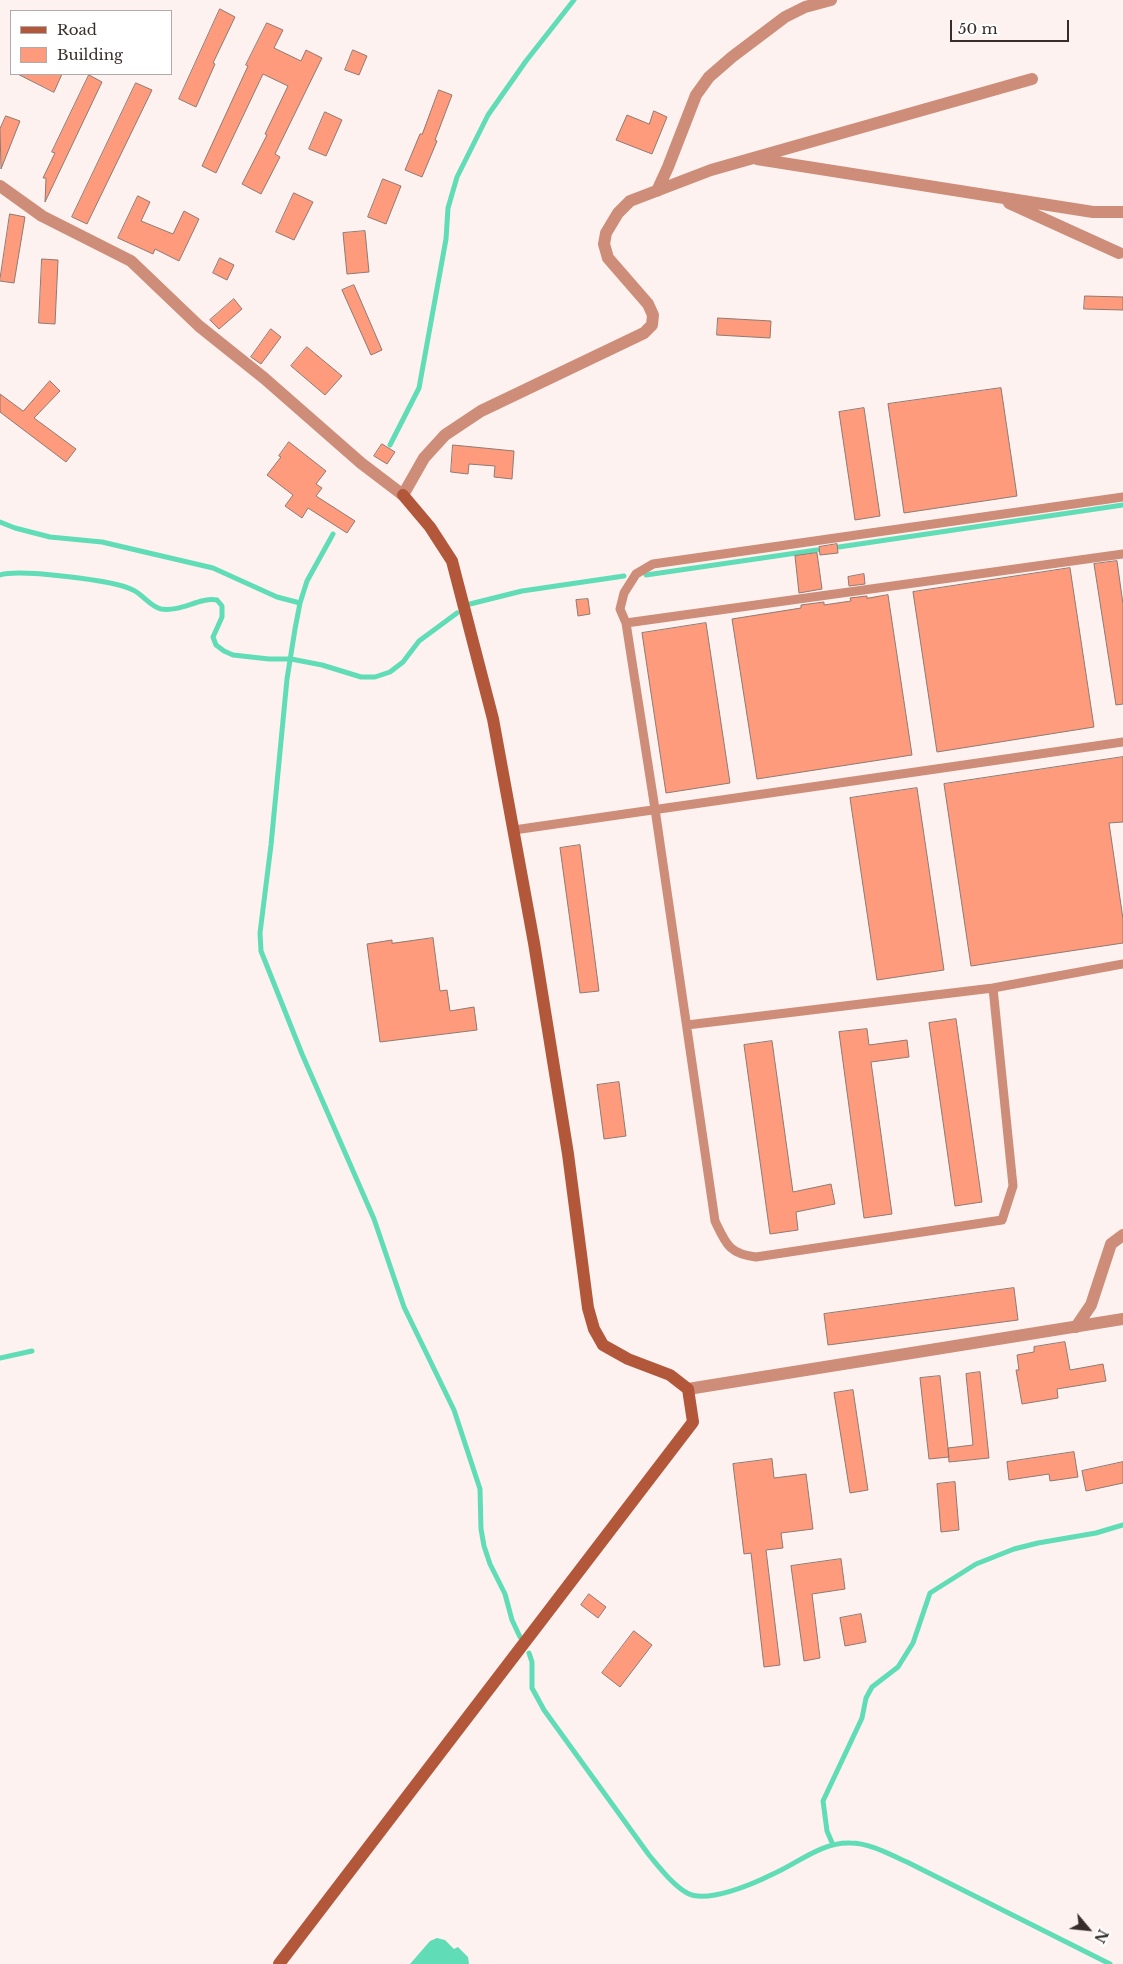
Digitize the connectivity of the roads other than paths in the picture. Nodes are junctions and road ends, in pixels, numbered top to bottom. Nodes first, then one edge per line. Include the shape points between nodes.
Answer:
1 (831, 0) edge
2 (1032, 79) dead end
3 (754, 158) junction
4 (0, 186) edge
5 (657, 191) junction
6 (995, 196) junction
7 (1123, 212) edge
8 (1119, 253) dead end
9 (403, 495) junction
10 (1123, 497) edge
11 (1123, 554) edge
12 (626, 623) junction
13 (1123, 742) edge
14 (655, 810) junction
15 (514, 830) junction
16 (1123, 964) edge
17 (992, 988) junction
18 (687, 1024) junction
19 (1123, 1236) edge
20 (1123, 1318) edge
21 (1076, 1327) junction
22 (688, 1389) junction
23 (279, 1964) edge

1 - 5 street via 785,17 709,77 696,95
2 - 3 street
3 - 5 street
3 - 6 street
4 - 9 street via 42,216 131,261 199,326
5 - 9 street via 630,201 618,213 606,233 604,244 608,258 648,304 654,316 652,325 644,333 481,411 452,430 424,458
6 - 7 street via 1093,212
6 - 8 street
9 - 15 street via 430,527 452,561 492,719
10 - 12 lane via 653,564 636,574 624,593 620,609
11 - 12 lane
12 - 14 lane
13 - 14 lane
14 - 15 lane
14 - 18 lane
15 - 22 street via 594,1330 603,1345 628,1359 670,1375
16 - 17 lane
17 - 18 lane
17 - 18 lane via 1013,1186 1002,1220 756,1257 743,1255 727,1246 716,1221
19 - 21 street via 1111,1244 1091,1305
20 - 21 street
21 - 22 street
22 - 23 street via 693,1422

